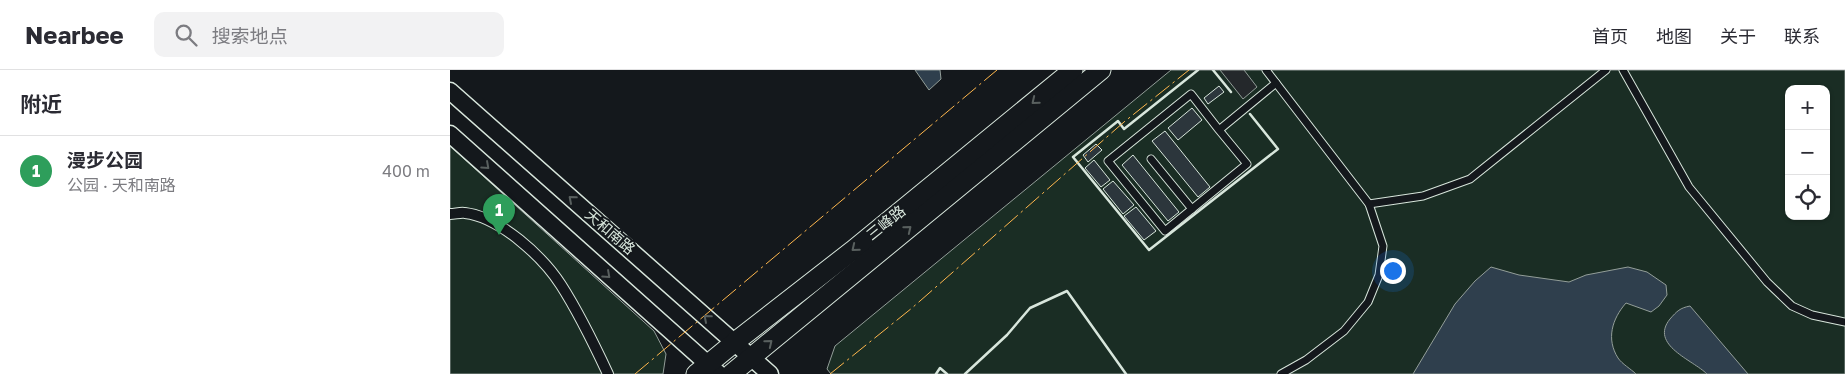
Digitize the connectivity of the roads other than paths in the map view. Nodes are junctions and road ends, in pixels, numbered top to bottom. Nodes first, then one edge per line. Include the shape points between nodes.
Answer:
1 (1073, 70) edge
2 (1101, 70) edge
3 (1266, 70) edge
4 (1606, 70) edge
5 (1623, 70) edge
6 (1276, 83) junction
7 (450, 91) edge
8 (1219, 130) junction
9 (450, 134) edge
10 (1151, 158) dead end
11 (1369, 204) junction
12 (1192, 209) junction
13 (450, 214) edge
14 (1845, 322) edge
15 (735, 342) junction
16 (752, 358) junction
17 (707, 371) edge
18 (608, 374) edge
19 (731, 374) edge
20 (770, 374) edge
21 (1281, 374) edge

1 -> 15 main road, 三峰路
16 -> 2 main road, 三峰路
3 - 6 lane
4 - 11 lane via 1470,179 1422,196
5 - 14 lane via 1689,187 1767,282 1792,306 1812,315
6 - 8 lane
6 - 11 lane
15 -> 7 street, 天和南路
8 - 12 lane via 1248,164
8 - 12 lane via 1191,94 1108,161 1164,231
9 -> 17 street
10 - 12 lane
11 - 21 lane via 1383,246 1379,275 1368,302 1344,331 1306,360
13 - 18 street via 465,213 496,222 530,248 561,284
15 - 16 street, 天和南路
15 - 17 main road, 三峰路
16 - 19 main road, 三峰路
16 - 20 street, 天和南路

